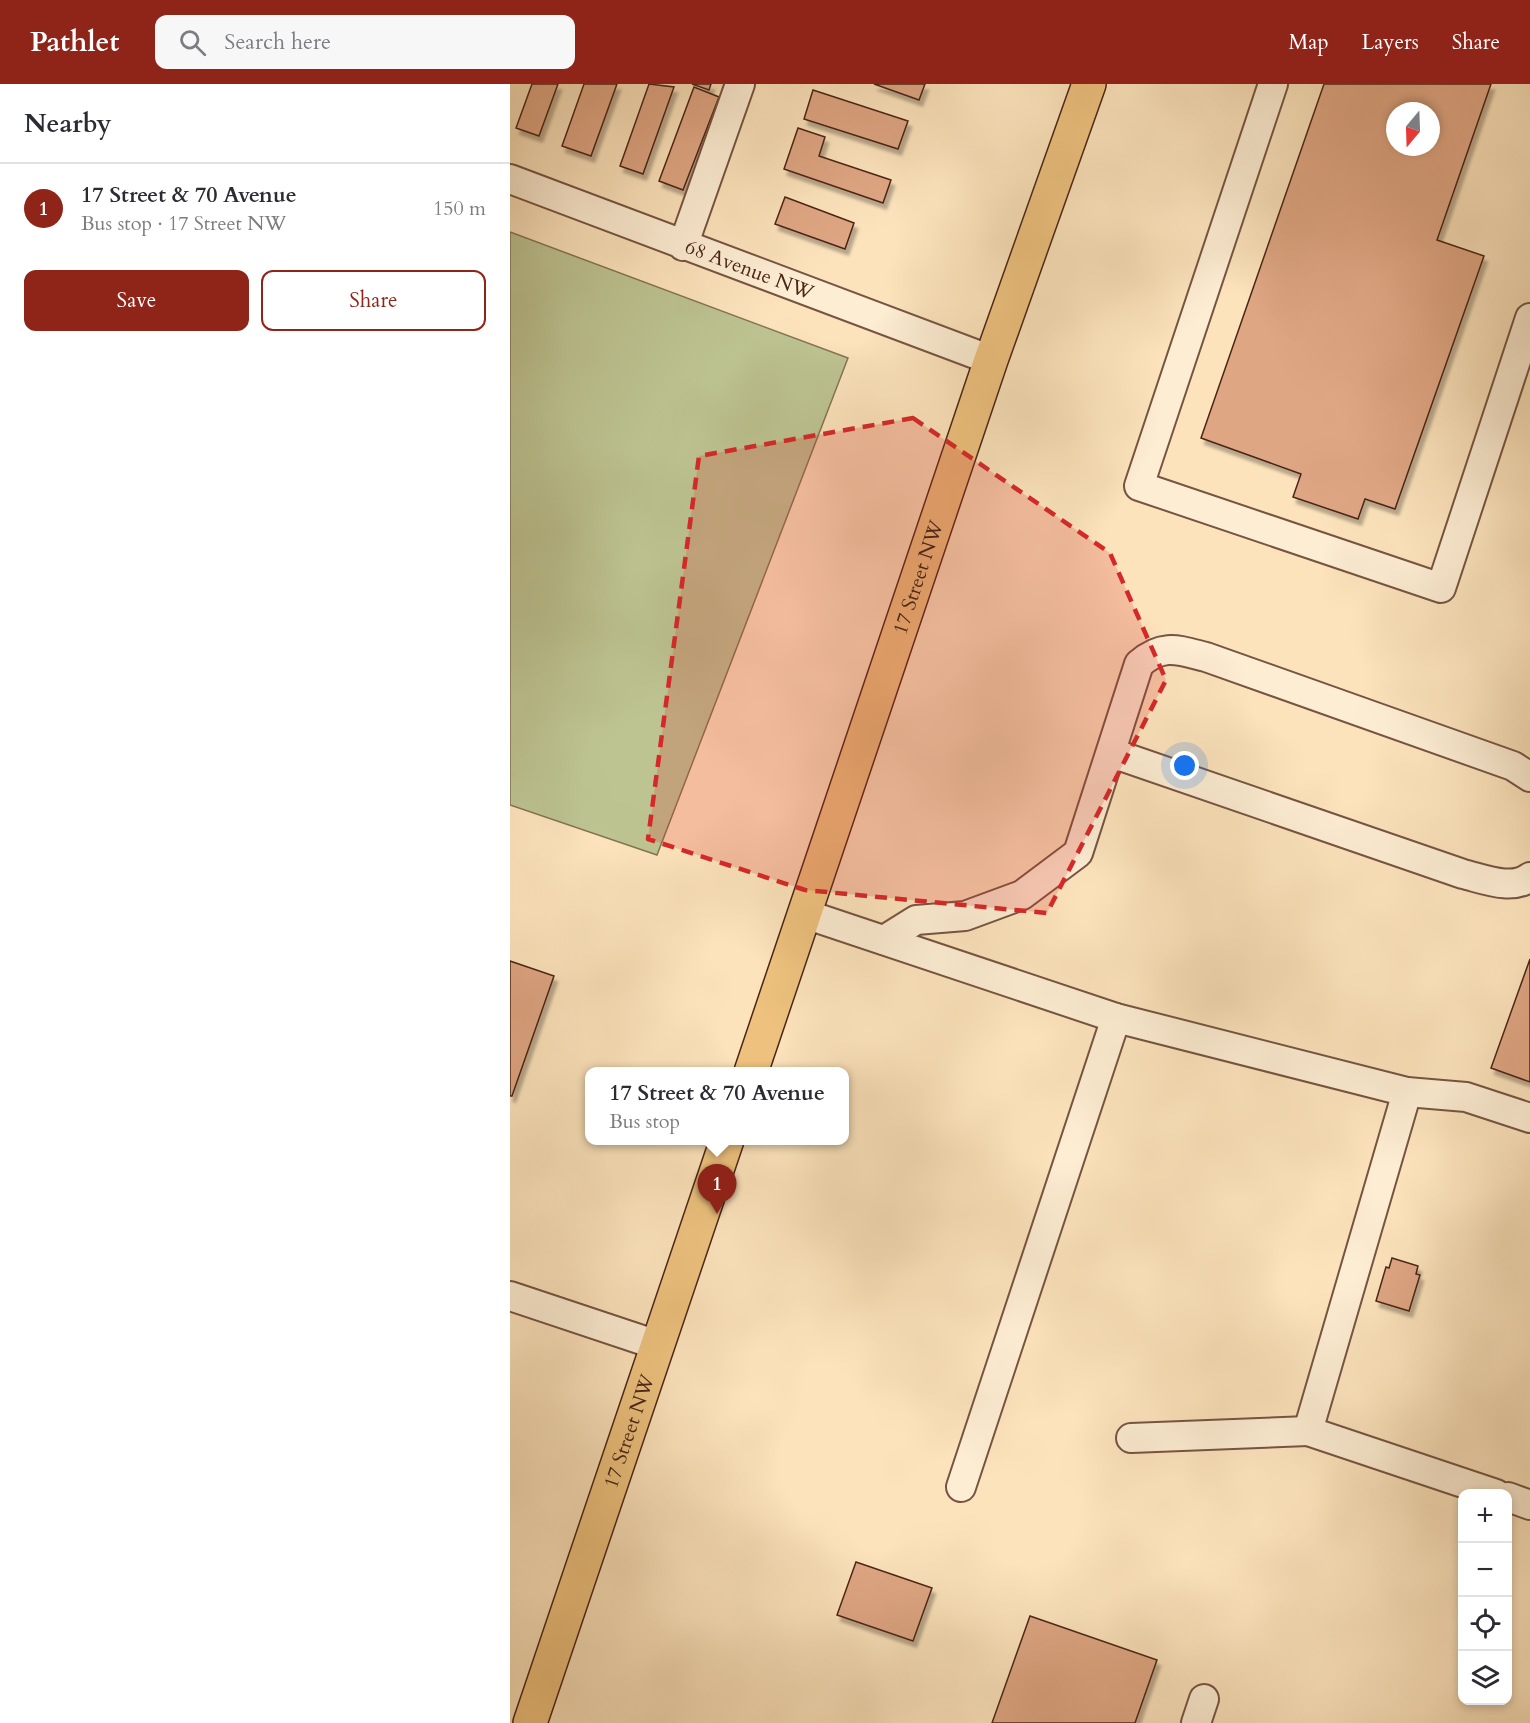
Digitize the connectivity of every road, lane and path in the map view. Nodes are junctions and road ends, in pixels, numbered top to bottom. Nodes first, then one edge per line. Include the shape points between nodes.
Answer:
1 (740, 84) edge
2 (1089, 84) edge
3 (1273, 84) edge
4 (510, 179) edge
5 (683, 246) junction
6 (1530, 318) edge
7 (991, 360) junction
8 (1112, 753) junction
9 (1530, 777) edge
10 (1530, 877) edge
11 (805, 914) junction
12 (884, 940) junction
13 (1116, 1018) junction
14 (752, 1067) edge
15 (1407, 1092) junction
16 (1530, 1118) edge
17 (725, 1145) edge
18 (510, 1296) edge
19 (657, 1345) junction
20 (1308, 1431) junction
21 (1131, 1438) dead end
22 (961, 1487) dead end
23 (1481, 1489) edge
24 (1512, 1498) edge
25 (1530, 1505) edge
26 (530, 1723) edge

1 - 5 street
2 - 7 main road, 17 Street NW
3 - 6 street via 1139,486 1440,588
4 - 5 street, 68 Avenue NW
5 - 7 street, 68 Avenue NW
7 - 11 main road, 17 Street NW
8 - 9 street via 1139,664 1152,653 1172,649 1206,657 1513,766
8 - 10 street via 1463,874 1498,883 1523,882
8 - 12 street via 1078,853 1023,895 965,915 916,920
11 - 12 street
11 - 14 main road, 17 Street NW
12 - 13 street
13 - 15 street
13 - 22 street
15 - 16 street via 1466,1097
15 - 20 street
17 - 19 main road, 17 Street NW
18 - 19 street
19 - 26 main road, 17 Street NW
20 - 21 street
20 - 23 street
24 - 25 street

